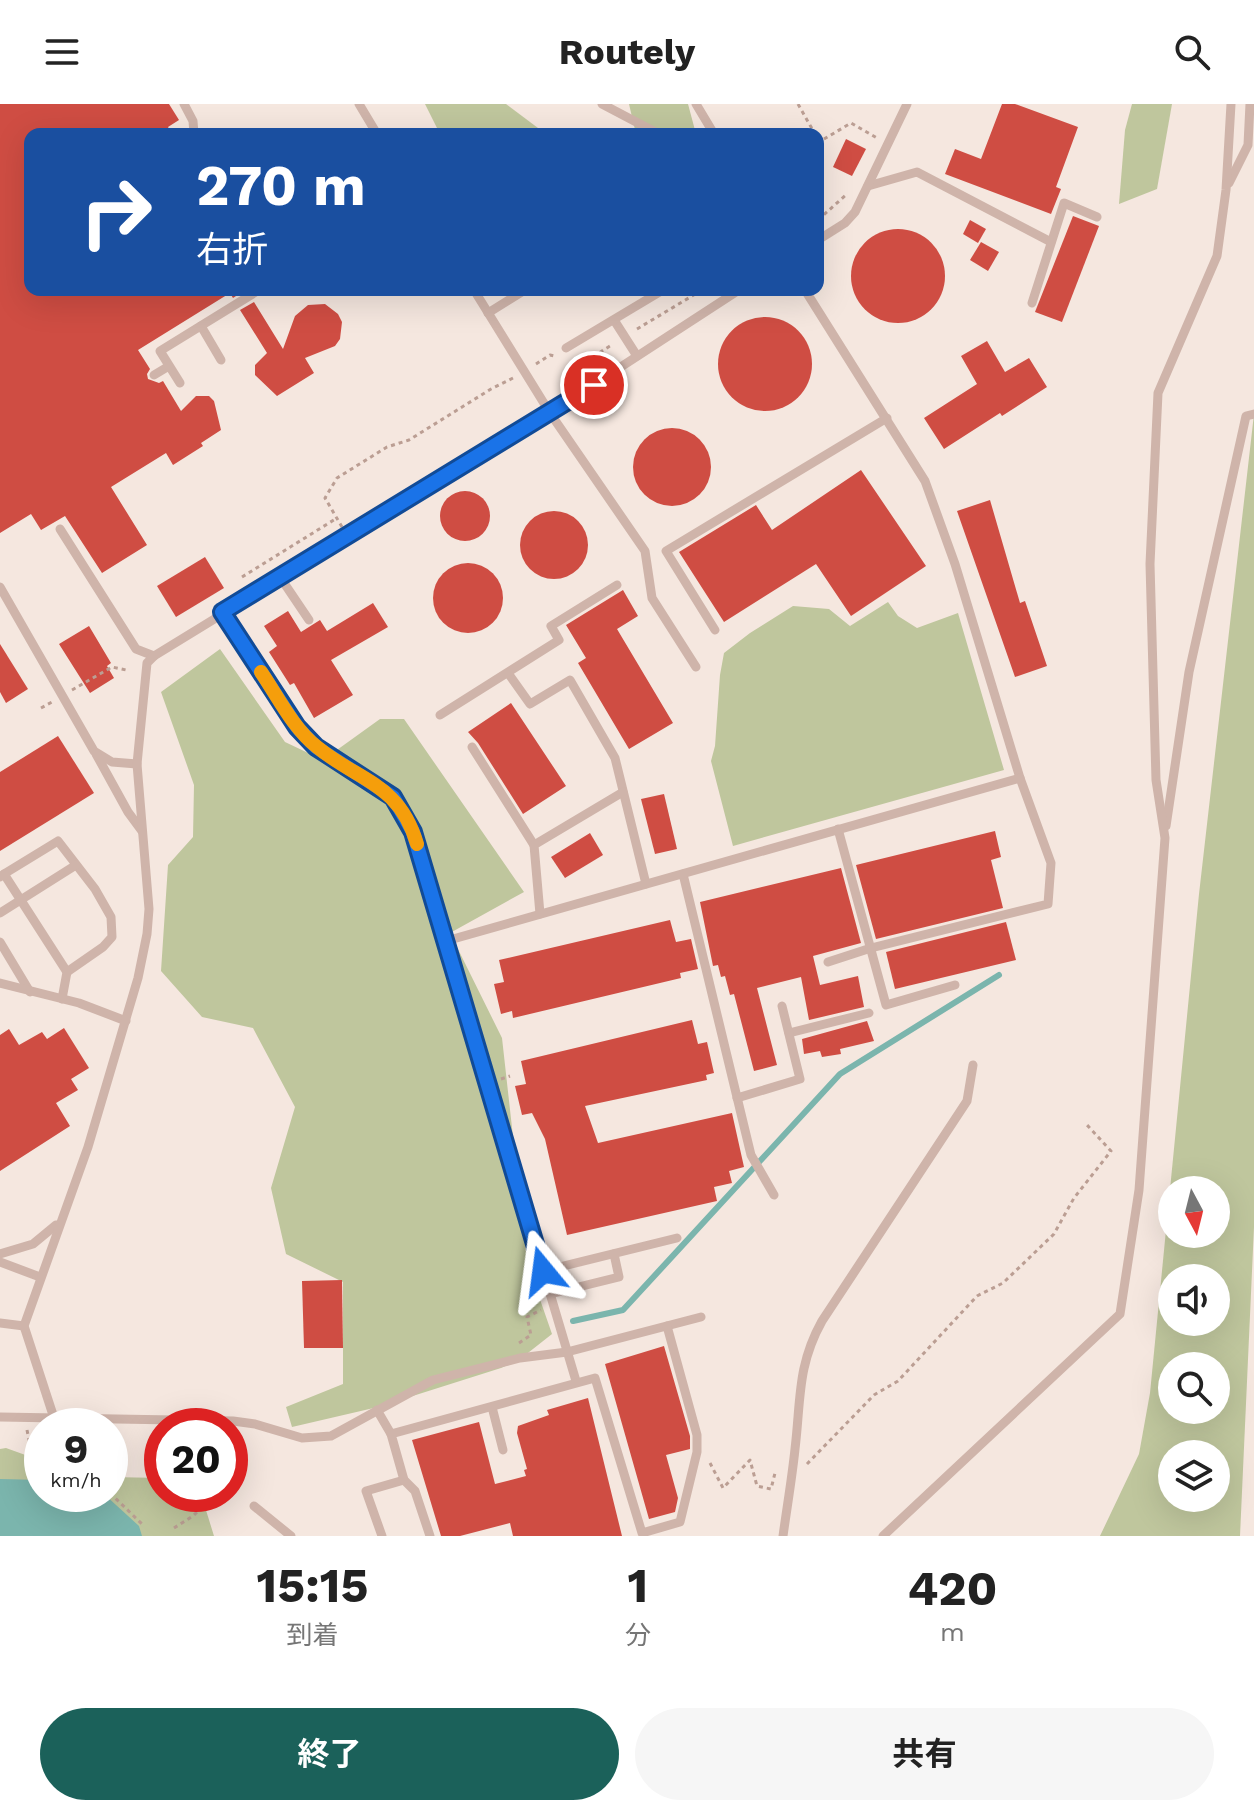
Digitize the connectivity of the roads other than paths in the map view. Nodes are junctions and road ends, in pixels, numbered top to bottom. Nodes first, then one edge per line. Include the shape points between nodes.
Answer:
1 (184, 104) edge
2 (359, 104) edge
3 (603, 104) edge
4 (696, 104) edge
5 (907, 104) edge
6 (1231, 104) edge
7 (1250, 104) edge
8 (194, 128) edge
9 (373, 128) edge
10 (648, 128) edge
11 (710, 128) edge
12 (868, 186) junction
13 (1226, 190) junction
14 (1097, 217) dead end
15 (824, 236) edge
16 (1051, 242) junction
17 (249, 296) edge
18 (478, 296) edge
19 (515, 296) edge
20 (653, 296) edge
21 (730, 296) edge
22 (809, 296) edge
23 (1032, 303) dead end
24 (488, 313) junction
25 (614, 320) junction
26 (201, 326) junction
27 (564, 353) road end
28 (637, 356) junction
29 (221, 360) dead end
30 (169, 366) junction
31 (154, 375) dead end
32 (180, 383) dead end
33 (550, 413) junction
34 (1254, 414) edge
35 (887, 418) junction
36 (60, 529) dead end
37 (280, 577) junction
38 (617, 585) dead end
39 (0, 587) edge
40 (222, 612) junction
41 (309, 620) dead end
42 (715, 630) dead end
43 (154, 656) junction
44 (696, 667) dead end
45 (508, 673) junction
46 (440, 715) dead end
47 (472, 747) dead end
48 (94, 751) junction
49 (137, 764) junction
50 (1020, 778) junction
51 (623, 792) junction
52 (838, 829) junction
53 (143, 832) junction
54 (1165, 838) junction
55 (534, 845) junction
56 (76, 865) junction
57 (683, 874) junction
58 (2, 875) edge
59 (646, 884) junction
60 (20, 899) junction
61 (0, 913) edge
62 (540, 914) junction
63 (446, 941) junction
64 (0, 942) edge
65 (871, 948) junction
66 (828, 962) dead end
67 (67, 972) junction
68 (0, 983) edge
69 (955, 985) dead end
70 (30, 992) junction
71 (62, 999) junction
72 (782, 1006) dead end
73 (869, 1013) dead end
74 (126, 1021) junction
75 (789, 1033) junction
76 (973, 1065) dead end
77 (737, 1098) junction
78 (774, 1195) dead end
79 (59, 1223) junction
80 (677, 1238) dead end
81 (0, 1254) edge
82 (614, 1254) junction
83 (0, 1262) edge
84 (543, 1271) junction
85 (40, 1277) junction
86 (550, 1294) junction
87 (701, 1317) dead end
88 (0, 1323) edge
89 (24, 1326) junction
90 (667, 1326) junction
91 (567, 1352) junction
92 (576, 1381) junction
93 (492, 1407) junction
94 (51, 1408) edge
95 (377, 1410) junction
96 (0, 1417) edge
97 (24, 1418) edge
98 (128, 1419) edge
99 (391, 1434) junction
100 (503, 1450) dead end
101 (404, 1480) junction
102 (254, 1506) dead end
103 (291, 1536) edge
104 (382, 1536) edge
105 (430, 1536) edge
106 (783, 1536) edge
107 (883, 1536) edge

1 - 8 lane
2 - 9 lane
3 - 10 lane
4 - 11 lane
5 - 12 lane
6 - 13 lane
7 - 13 lane via 1248,145
12 - 15 lane via 855,212
12 - 16 lane via 917,172
13 - 54 lane via 1217,256 1158,393 1150,564 1156,780
14 - 16 lane via 1064,203
16 - 23 lane
17 - 26 lane
18 - 24 lane
19 - 24 lane
20 - 25 lane
21 - 28 lane
22 - 35 lane
24 - 33 lane
25 - 27 lane
25 - 28 lane
26 - 29 lane
26 - 30 lane via 160,351
28 - 33 lane
30 - 31 lane
30 - 32 lane
33 - 37 lane
33 - 44 lane via 645,551 652,598
34 - 54 lane via 1246,416 1189,672
35 - 42 lane via 666,551
35 - 50 lane via 925,481
36 - 43 lane via 136,649
37 - 40 lane
37 - 41 lane
38 - 45 lane via 551,626 559,640
39 - 48 lane
40 - 43 lane
40 - 63 lane via 297,727 316,747 393,797 413,832
43 - 49 lane via 143,675
45 - 46 lane
45 - 51 lane via 530,704 570,680 615,758
47 - 55 lane
48 - 49 lane via 112,762
48 - 53 lane
49 - 53 lane
50 - 52 lane
50 - 65 lane via 1051,863 1048,904
51 - 55 lane
51 - 59 lane
52 - 57 lane
52 - 65 lane
53 - 74 lane via 147,934
54 - 107 lane via 1139,1190 1120,1314
55 - 62 lane
56 - 58 lane via 58,841
56 - 60 lane
56 - 67 lane via 111,917 112,937
57 - 59 lane
57 - 77 lane
58 - 60 lane
59 - 62 lane
60 - 61 lane
60 - 67 lane
62 - 63 lane
63 - 84 lane
64 - 70 lane
65 - 66 lane
65 - 69 lane via 886,1005
67 - 71 lane
68 - 70 lane
70 - 71 lane
71 - 74 lane
72 - 75 lane
73 - 75 lane
74 - 79 lane
75 - 77 lane via 800,1079
76 - 106 lane via 967,1101 809,1345
77 - 78 lane via 751,1155
79 - 81 lane via 33,1244
79 - 85 lane
80 - 82 lane
82 - 84 lane
82 - 86 lane via 619,1277
83 - 85 lane
84 - 86 lane
85 - 89 lane
86 - 91 lane
87 - 90 lane
88 - 89 lane
89 - 94 lane
90 - 91 lane
90 - 92 lane via 697,1435 680,1522 642,1533 595,1378
91 - 92 lane
91 - 95 lane via 433,1380
92 - 93 lane
93 - 99 lane
93 - 100 lane
95 - 98 lane via 331,1436 302,1438 233,1421
95 - 99 lane
96 - 97 lane
99 - 101 lane
101 - 104 lane via 366,1491
101 - 105 lane via 415,1491
102 - 103 lane

